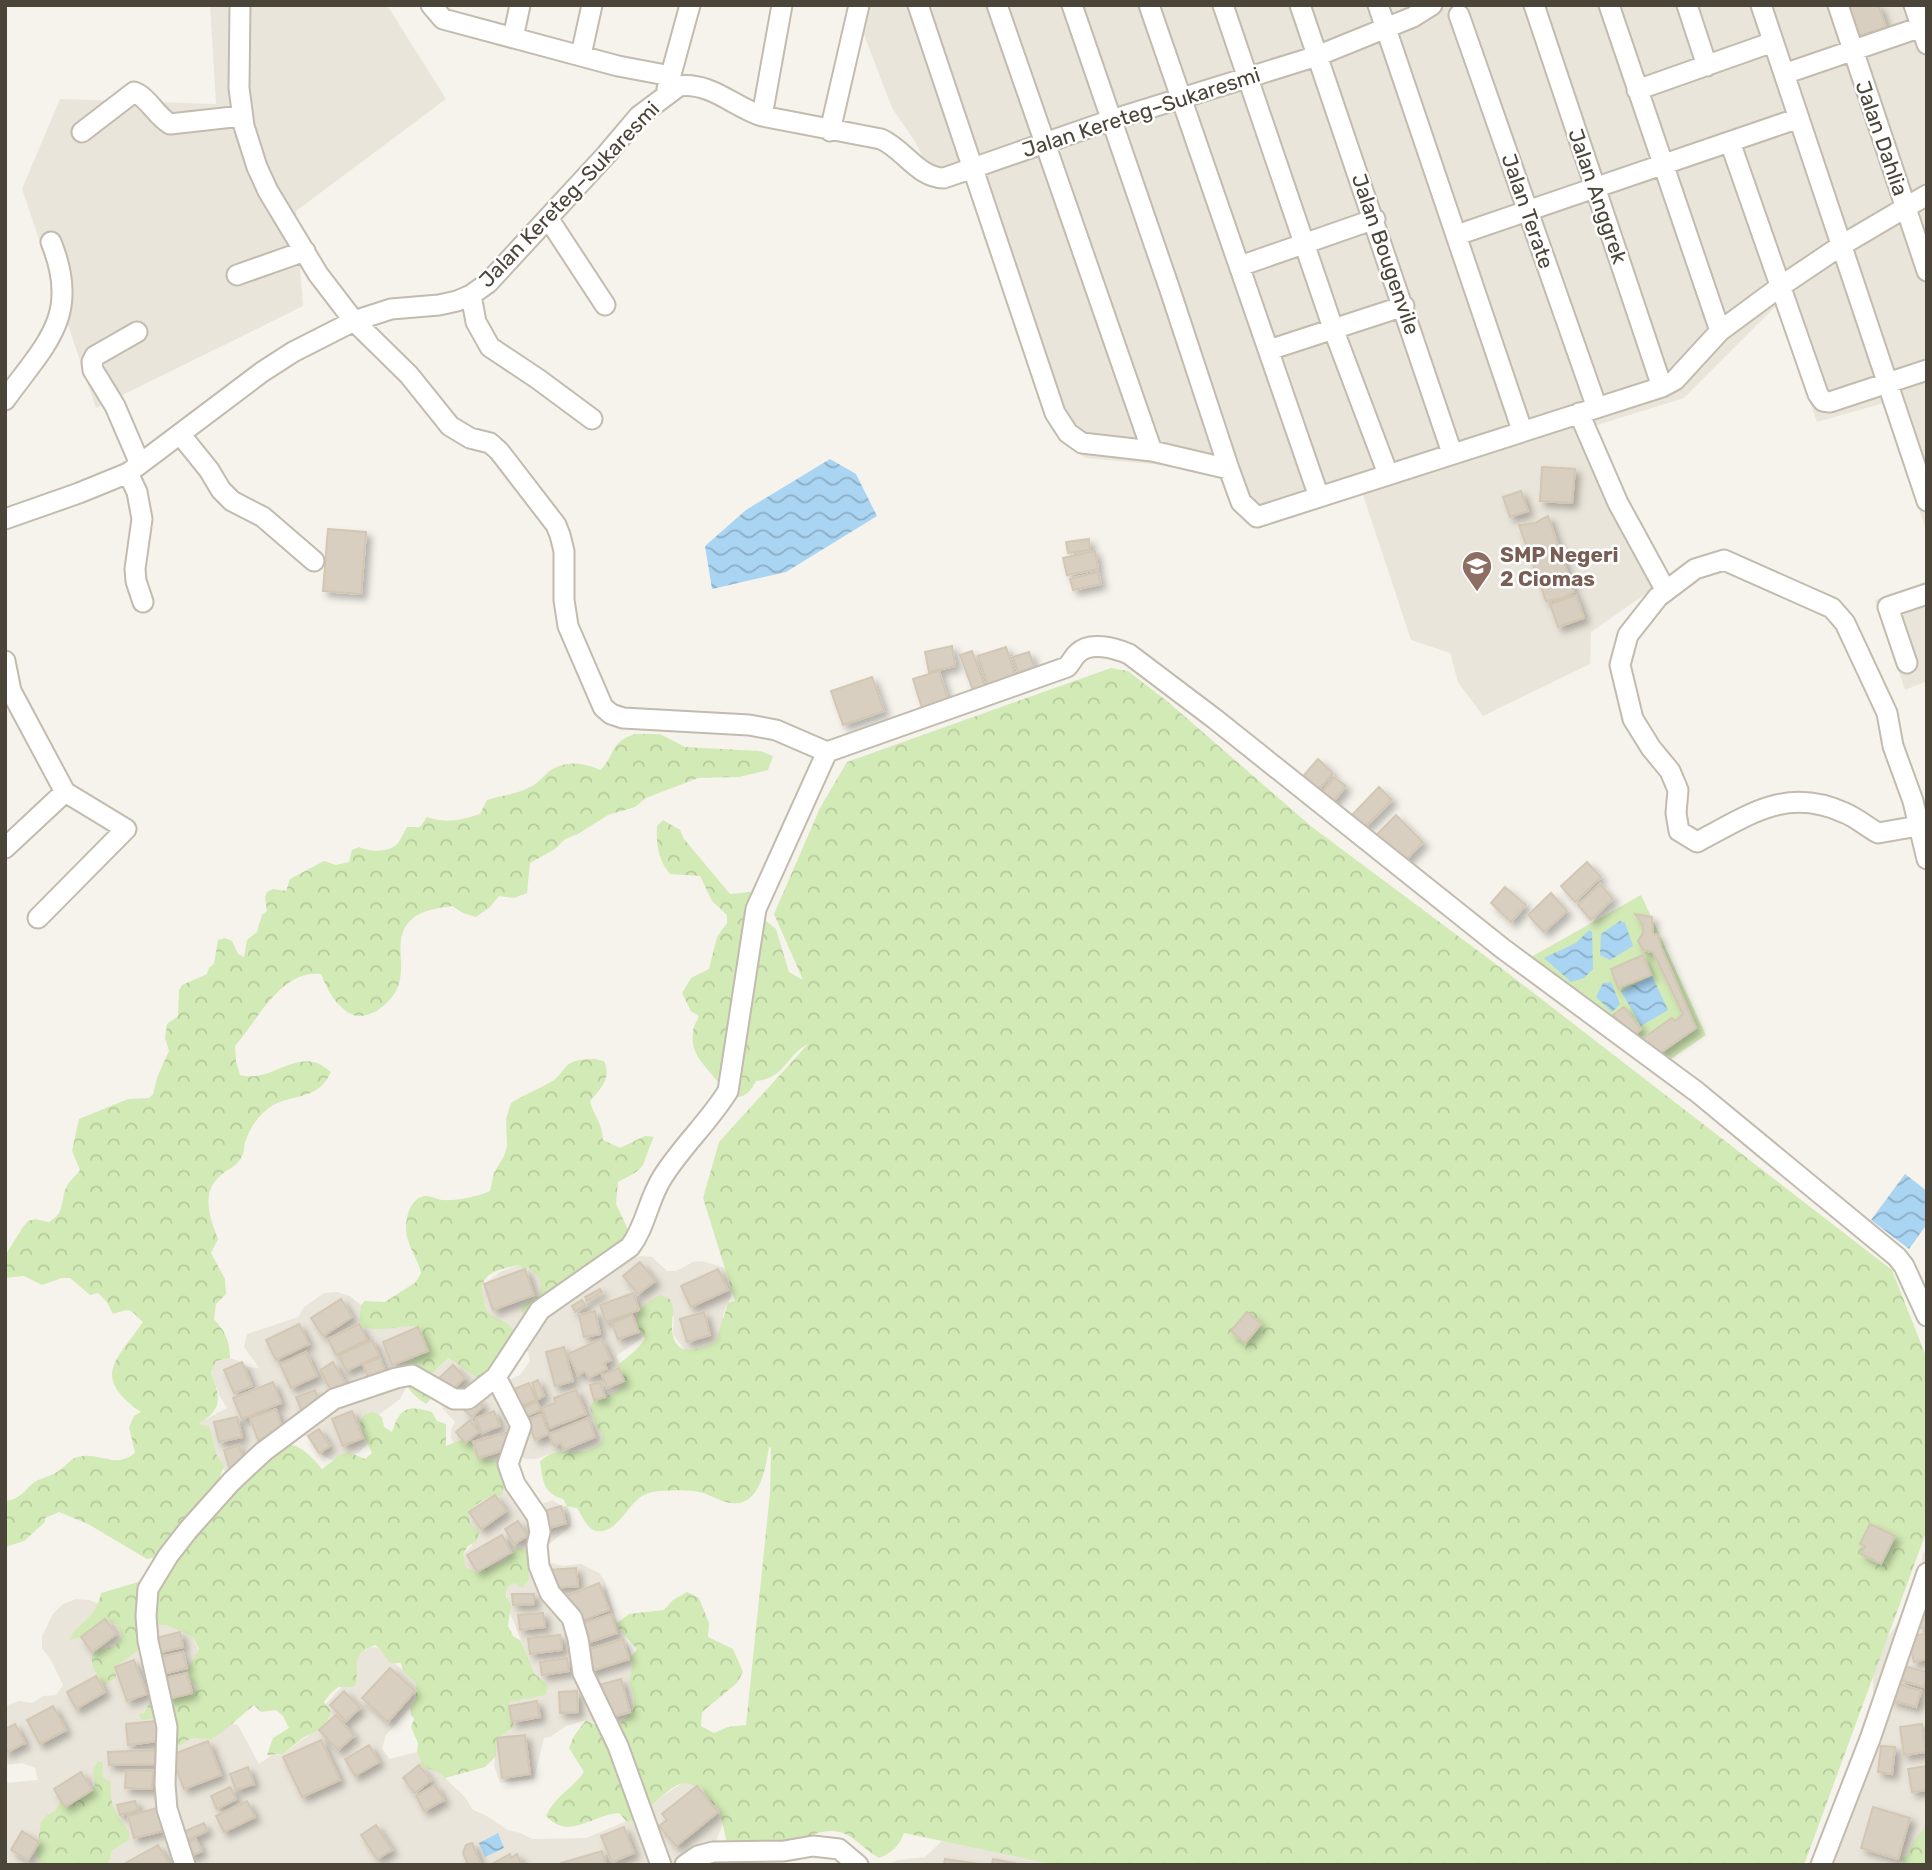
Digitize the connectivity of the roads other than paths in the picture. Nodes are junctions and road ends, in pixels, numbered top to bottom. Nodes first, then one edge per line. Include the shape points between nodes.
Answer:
1 (240, 5) edge
2 (520, 5) edge
3 (592, 5) edge
4 (690, 5) edge
5 (782, 5) edge
6 (859, 5) edge
7 (918, 5) edge
8 (997, 5) edge
9 (1072, 5) edge
10 (1149, 5) edge
11 (1223, 5) edge
12 (1300, 5) edge
13 (1378, 5) edge
14 (1434, 5) edge
15 (1534, 5) edge
16 (1609, 5) edge
17 (1687, 5) edge
18 (1761, 5) edge
19 (1838, 5) edge
20 (1914, 5) edge
21 (440, 10) edge
22 (1465, 10) edge
23 (1385, 27) junction
24 (1925, 32) edge
25 (513, 38) junction
26 (1773, 42) junction
27 (1853, 50) junction
28 (581, 55) junction
29 (1317, 56) junction
30 (1707, 66) junction
31 (1784, 74) junction
32 (1246, 77) junction
33 (668, 85) junction
34 (1637, 90) junction
35 (1180, 99) junction
36 (242, 116) junction
37 (762, 116) junction
38 (1799, 118) junction
39 (1111, 120) junction
40 (830, 131) junction
41 (82, 132) dead end
42 (1730, 142) junction
43 (1043, 143) junction
44 (1663, 164) junction
45 (974, 168) junction
46 (1595, 188) junction
47 (1927, 195) edge
48 (1906, 207) junction
49 (1528, 211) junction
50 (548, 218) junction
51 (1375, 219) junction
52 (1457, 235) junction
53 (51, 242) dead end
54 (1306, 245) junction
55 (1842, 245) junction
56 (305, 251) junction
57 (1240, 266) junction
58 (1927, 271) edge
59 (237, 275) dead end
60 (1781, 286) junction
61 (471, 295) junction
62 (605, 305) dead end
63 (1404, 306) junction
64 (354, 321) junction
65 (1334, 331) junction
66 (1720, 331) junction
67 (136, 332) dead end
68 (1269, 350) junction
69 (1927, 370) edge
70 (1887, 383) junction
71 (1662, 387) junction
72 (5, 400) edge
73 (1588, 411) junction
74 (592, 419) dead end
75 (1522, 430) junction
76 (180, 434) junction
77 (1152, 451) junction
78 (1452, 453) junction
79 (134, 468) junction
80 (1229, 469) junction
81 (1388, 474) junction
82 (1319, 497) junction
83 (1927, 501) edge
84 (5, 519) edge
85 (314, 561) dead end
86 (1666, 591) junction
87 (1927, 594) edge
88 (143, 602) dead end
89 (5, 661) edge
90 (1907, 663) dead end
91 (827, 752) junction
92 (65, 792) junction
93 (1918, 826) junction
94 (5, 848) edge
95 (1927, 859) edge
96 (38, 918) dead end
97 (1927, 1316) edge
98 (496, 1377) junction
99 (1927, 1573) edge
100 (185, 1865) edge
101 (661, 1865) edge
102 (685, 1865) edge
103 (858, 1865) edge
104 (1821, 1865) edge

1 - 36 street
2 - 25 street
3 - 28 street
4 - 33 street
5 - 37 street
6 - 40 street
7 - 45 street
8 - 43 street
9 - 39 street
10 - 35 street
11 - 32 street
12 - 29 street, Jalan Bougenvile
13 - 23 street
14 - 22 street, Jalan Kereteg–Sukaresmi via 1445,13
14 - 23 street, Jalan Kereteg–Sukaresmi
15 - 46 street, Jalan Anggrek
16 - 34 street
17 - 30 street
18 - 26 street
19 - 27 street, Jalan Dahlia
20 - 24 street
21 - 25 street
22 - 49 street, Jalan Terate
23 - 29 street, Jalan Kereteg–Sukaresmi
23 - 52 street
24 - 27 street
25 - 28 street
26 - 30 street
26 - 31 street
27 - 31 street
27 - 48 street, Jalan Dahlia
28 - 33 street
29 - 32 street, Jalan Kereteg–Sukaresmi
29 - 51 street, Jalan Bougenvile
30 - 34 street
31 - 38 street
32 - 35 street, Jalan Kereteg–Sukaresmi
32 - 54 street
33 - 37 street, Jalan Kereteg–Sukaresmi via 712,90
33 - 50 street, Jalan Kereteg–Sukaresmi
34 - 44 street
35 - 39 street, Jalan Kereteg–Sukaresmi
35 - 57 street
36 - 41 street via 175,125 134,92
36 - 56 street via 268,191
37 - 40 street, Jalan Kereteg–Sukaresmi
38 - 42 street
38 - 55 street
39 - 43 street, Jalan Kereteg–Sukaresmi
39 - 80 street
40 - 45 street, Jalan Kereteg–Sukaresmi via 881,139 935,178
42 - 44 street
42 - 60 street
43 - 45 street, Jalan Kereteg–Sukaresmi
43 - 77 street
44 - 46 street
44 - 66 street
45 - 77 street via 1055,413 1068,433 1082,443
46 - 49 street
46 - 71 street, Jalan Anggrek
47 - 48 street
48 - 55 street
48 - 58 street, Jalan Dahlia
49 - 52 street
49 - 73 street, Jalan Terate
50 - 61 street, Jalan Kereteg–Sukaresmi via 488,283
50 - 62 street
51 - 54 street
51 - 63 street, Jalan Bougenvile
52 - 75 street
53 - 72 street via 64,283 61,314 50,338
54 - 57 street
54 - 65 street
55 - 60 street
55 - 70 street
56 - 59 street
56 - 64 street
57 - 68 street
60 - 66 street
60 - 70 street via 1823,401
61 - 64 street, Jalan Kereteg–Sukaresmi via 439,305 391,309
61 - 74 street via 476,322 490,347
63 - 65 street
63 - 78 street, Jalan Bougenvile
64 - 76 street, Jalan Kereteg–Sukaresmi via 262,372
64 - 91 street via 409,375 450,426 499,451 556,525 564,551 568,626 603,707 622,718 776,730
65 - 68 street
65 - 81 street
66 - 71 street via 1675,380
67 - 79 street via 92,362 115,407
68 - 82 street
69 - 70 street
70 - 83 street
71 - 73 street
73 - 75 street
73 - 86 street, Jalan Terate via 1618,503
75 - 78 street
76 - 79 street, Jalan Kereteg–Sukaresmi
76 - 85 street via 232,501 263,517
77 - 80 street
78 - 81 street
79 - 84 street, Jalan Kereteg–Sukaresmi
79 - 88 street via 142,519 135,569
80 - 82 street via 1241,502 1257,517
81 - 82 street
86 - 93 street via 1695,569 1724,560 1832,608 1846,622 1887,713
86 - 93 street via 1628,635 1620,665 1633,719 1678,790 1679,831 1697,842 1766,806 1806,800 1846,813 1878,833
87 - 90 street via 1888,607
89 - 92 street via 11,691
91 - 97 street via 1067,667 1082,649 1115,648 1129,654 1502,948 1796,1171 1897,1257
91 - 98 street via 756,909 728,1091 661,1179 640,1234 630,1247 540,1310
92 - 94 street
92 - 96 street via 126,829
93 - 95 street
98 - 100 street via 475,1395 459,1400 412,1375 334,1399 257,1457 168,1556 148,1589 146,1616 167,1727 167,1809
98 - 101 street via 521,1426 508,1464 537,1516 539,1566 550,1593 572,1619 583,1673 618,1746
99 - 104 street
102 - 103 street via 713,1852 813,1846 839,1849

